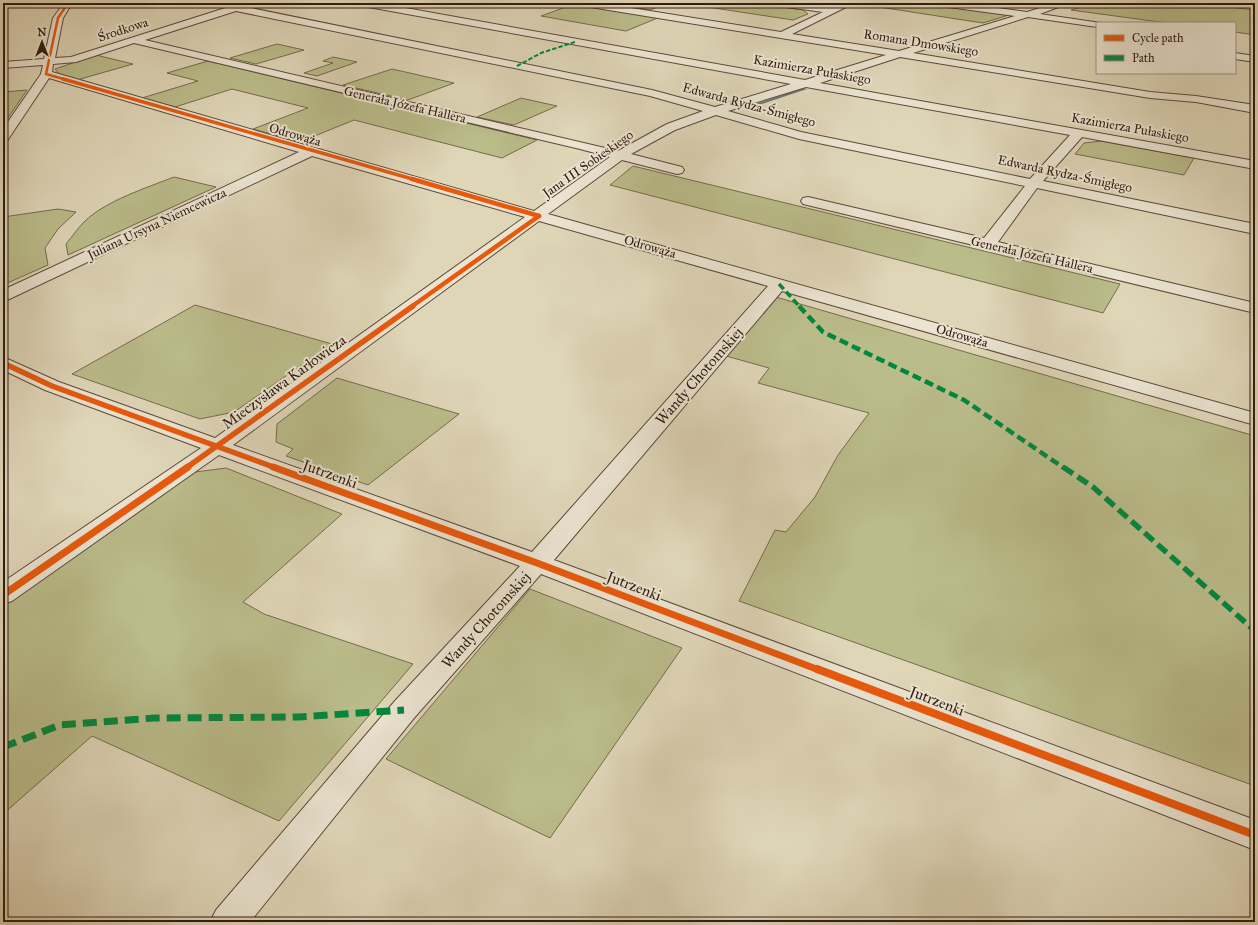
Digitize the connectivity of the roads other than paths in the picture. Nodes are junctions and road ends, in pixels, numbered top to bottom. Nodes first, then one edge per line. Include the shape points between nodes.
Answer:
1 (68, 3) edge
2 (250, 3) edge
3 (363, 3) edge
4 (584, 3) edge
5 (779, 3) edge
6 (850, 3) edge
7 (941, 3) edge
8 (1065, 3) edge
9 (236, 8) junction
10 (833, 11) junction
11 (1028, 15) junction
12 (998, 23) junction
13 (1096, 24) edge
14 (1021, 26) dead end
15 (784, 34) junction
16 (133, 40) junction
17 (902, 54) junction
18 (1236, 56) edge
19 (1255, 59) edge
20 (3, 66) edge
21 (48, 68) junction
22 (806, 83) junction
23 (1255, 109) edge
24 (713, 112) junction
25 (1079, 133) junction
26 (3, 138) edge
27 (311, 151) junction
28 (620, 156) junction
29 (1255, 165) edge
30 (676, 170) dead end
31 (1034, 183) junction
32 (808, 201) dead end
33 (539, 216) junction
34 (1255, 229) edge
35 (988, 244) junction
36 (779, 284) junction
37 (3, 297) edge
38 (1255, 308) edge
39 (3, 363) edge
40 (1255, 419) edge
41 (216, 447) junction
42 (537, 564) junction
43 (3, 595) edge
44 (1255, 836) edge
45 (228, 922) edge

1 - 21 street via 58,18
2 - 9 street, Środkowa
3 - 22 street, Kazimierza Pułaskiego
4 - 15 street, Romana Dmowskiego
5 - 10 street
6 - 10 street
7 - 11 street
8 - 11 street, Jana III Sobieskiego
9 - 16 street, Środkowa
9 - 24 street, Edwarda Rydza-Śmigłego via 652,93
10 - 15 street
11 - 12 street, Jana III Sobieskiego
11 - 13 street
12 - 14 street
12 - 17 street, Jana III Sobieskiego
15 - 17 street, Romana Dmowskiego
16 - 21 street, Środkowa
16 - 28 street, Generała Józefa Hallera
17 - 22 street, Jana III Sobieskiego
17 - 23 street, Romana Dmowskiego via 1150,95 1196,99
18 - 19 street
20 - 21 street, Środkowa
21 - 26 street
21 - 27 street, Odrowąża
22 - 24 street, Jana III Sobieskiego
22 - 25 street, Kazimierza Pułaskiego
24 - 28 street, Jana III Sobieskiego via 671,127
24 - 31 street, Edwarda Rydza-Śmigłego via 800,135
25 - 29 street, Kazimierza Pułaskiego
25 - 31 street
27 - 33 street, Odrowąża
27 - 37 street, Juliana Ursyna Niemcewicza
28 - 30 street, Generała Józefa Hallera
28 - 33 street, Jana III Sobieskiego
31 - 34 street, Edwarda Rydza-Śmigłego
31 - 35 street
32 - 35 street, Generała Józefa Hallera
33 - 36 street, Odrowąża
33 - 41 street, Mieczysława Karłowicza
35 - 38 street, Generała Józefa Hallera
36 - 40 street, Odrowąża
36 - 42 street, Wandy Chotomskiej
39 - 41 street, Jutrzenki via 52,386
41 - 42 street, Jutrzenki
41 - 43 street, Mieczysława Karłowicza
42 - 44 street, Jutrzenki
42 - 45 street, Wandy Chotomskiej via 404,710

